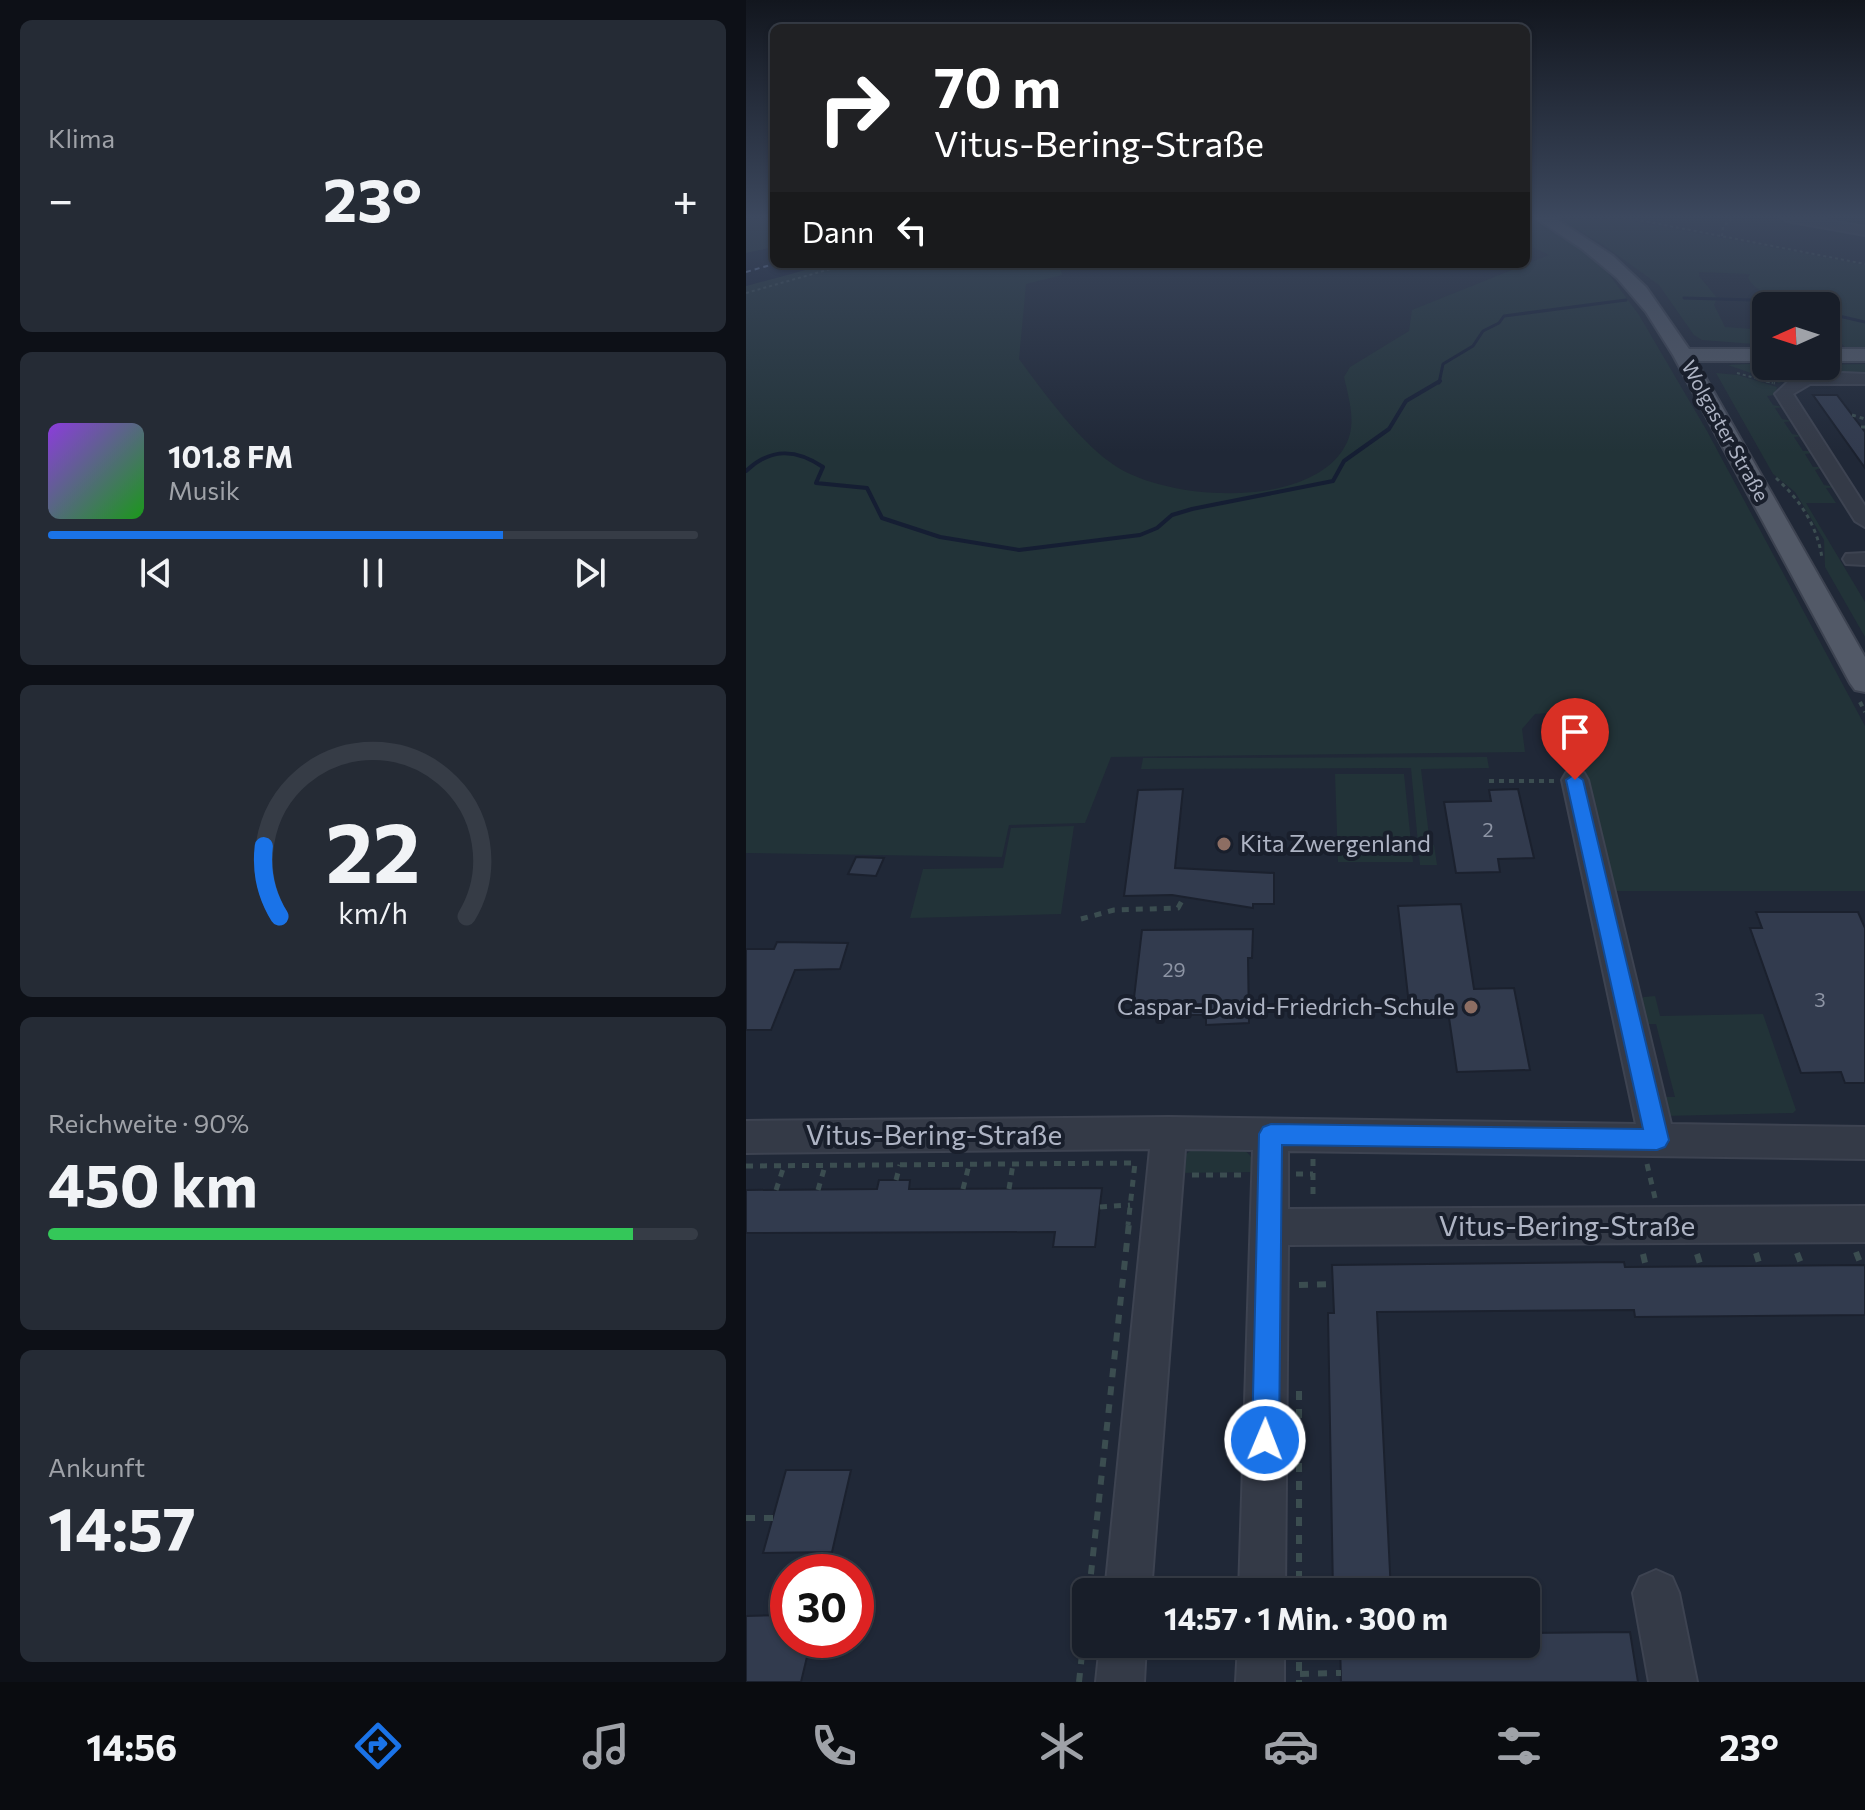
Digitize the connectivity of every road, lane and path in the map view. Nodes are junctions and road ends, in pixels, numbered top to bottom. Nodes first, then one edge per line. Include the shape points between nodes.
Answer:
1 (1645, 295) edge
2 (1683, 355) junction
3 (1752, 355) edge
4 (1840, 355) edge
5 (1865, 355) edge
6 (1727, 372) dead end
7 (1865, 379) edge
8 (1787, 387) junction
9 (1852, 415) dead end
10 (1865, 419) edge
11 (1770, 473) dead end
12 (1865, 521) edge
13 (1823, 566) dead end
14 (1865, 683) edge
15 (1575, 780) joint
16 (1489, 781) dead end
17 (1184, 897) dead end
18 (1081, 919) dead end
19 (1169, 1133) junction
20 (1271, 1134) junction
21 (1314, 1135) junction
22 (746, 1137) edge
23 (1657, 1140) junction
24 (1865, 1143) edge
25 (1013, 1164) junction
26 (900, 1165) junction
27 (969, 1165) junction
28 (746, 1166) edge
29 (784, 1166) junction
30 (825, 1166) junction
31 (1313, 1174) junction
32 (1270, 1175) junction
33 (1150, 1176) junction
34 (896, 1180) dead end
35 (963, 1189) dead end
36 (1009, 1189) dead end
37 (776, 1190) dead end
38 (818, 1190) dead end
39 (1131, 1205) junction
40 (1100, 1207) dead end
41 (1865, 1224) edge
42 (1270, 1227) junction
43 (1313, 1227) junction
44 (1299, 1273) dead end
45 (1333, 1284) dead end
46 (1299, 1285) junction
47 (1299, 1300) dead end
48 (1299, 1377) dead end
49 (746, 1518) edge
50 (773, 1518) dead end
51 (1091, 1578) edge
52 (1129, 1578) edge
53 (1262, 1578) edge
54 (1299, 1578) edge
55 (1656, 1593) dead end
56 (1082, 1658) edge
57 (1122, 1658) edge
58 (1271, 1658) edge
59 (1294, 1658) edge
60 (1341, 1673) dead end
61 (1286, 1679) edge
62 (1079, 1682) edge
63 (1120, 1682) edge
64 (1673, 1682) edge

1 - 2 main road, Wolgaster Straße
2 - 3 main road
2 - 14 main road, Wolgaster Straße
4 - 5 main road
6 - 8 path
7 - 8 street via 1811,379
8 - 12 street via 1788,404
9 - 10 path
11 - 13 path via 1793,493 1820,539
15 - 16 path
15 - 23 street
17 - 18 path via 1178,908 1114,910
19 - 20 street, Vitus-Bering-Straße
19 - 22 street, Vitus-Bering-Straße
19 - 33 street
20 - 21 street, Vitus-Bering-Straße
20 - 32 street
21 - 23 street, Vitus-Bering-Straße
21 - 31 path
23 - 24 street, Vitus-Bering-Straße
25 - 27 path
25 - 33 path via 1135,1163
25 - 36 path
26 - 27 path
26 - 30 path
26 - 34 path
27 - 35 path
28 - 29 path
29 - 30 path
29 - 37 path
30 - 38 path
31 - 32 path
31 - 43 path
32 - 33 path
32 - 42 street
33 - 39 path
33 - 52 street
39 - 40 path
39 - 51 path
41 - 43 street, Vitus-Bering-Straße
42 - 43 street, Vitus-Bering-Straße
42 - 53 street
44 - 46 path
45 - 46 path
46 - 47 path
48 - 54 path
49 - 50 path
55 - 64 street
56 - 62 path
57 - 63 street
58 - 61 street
59 - 61 path
60 - 61 path

